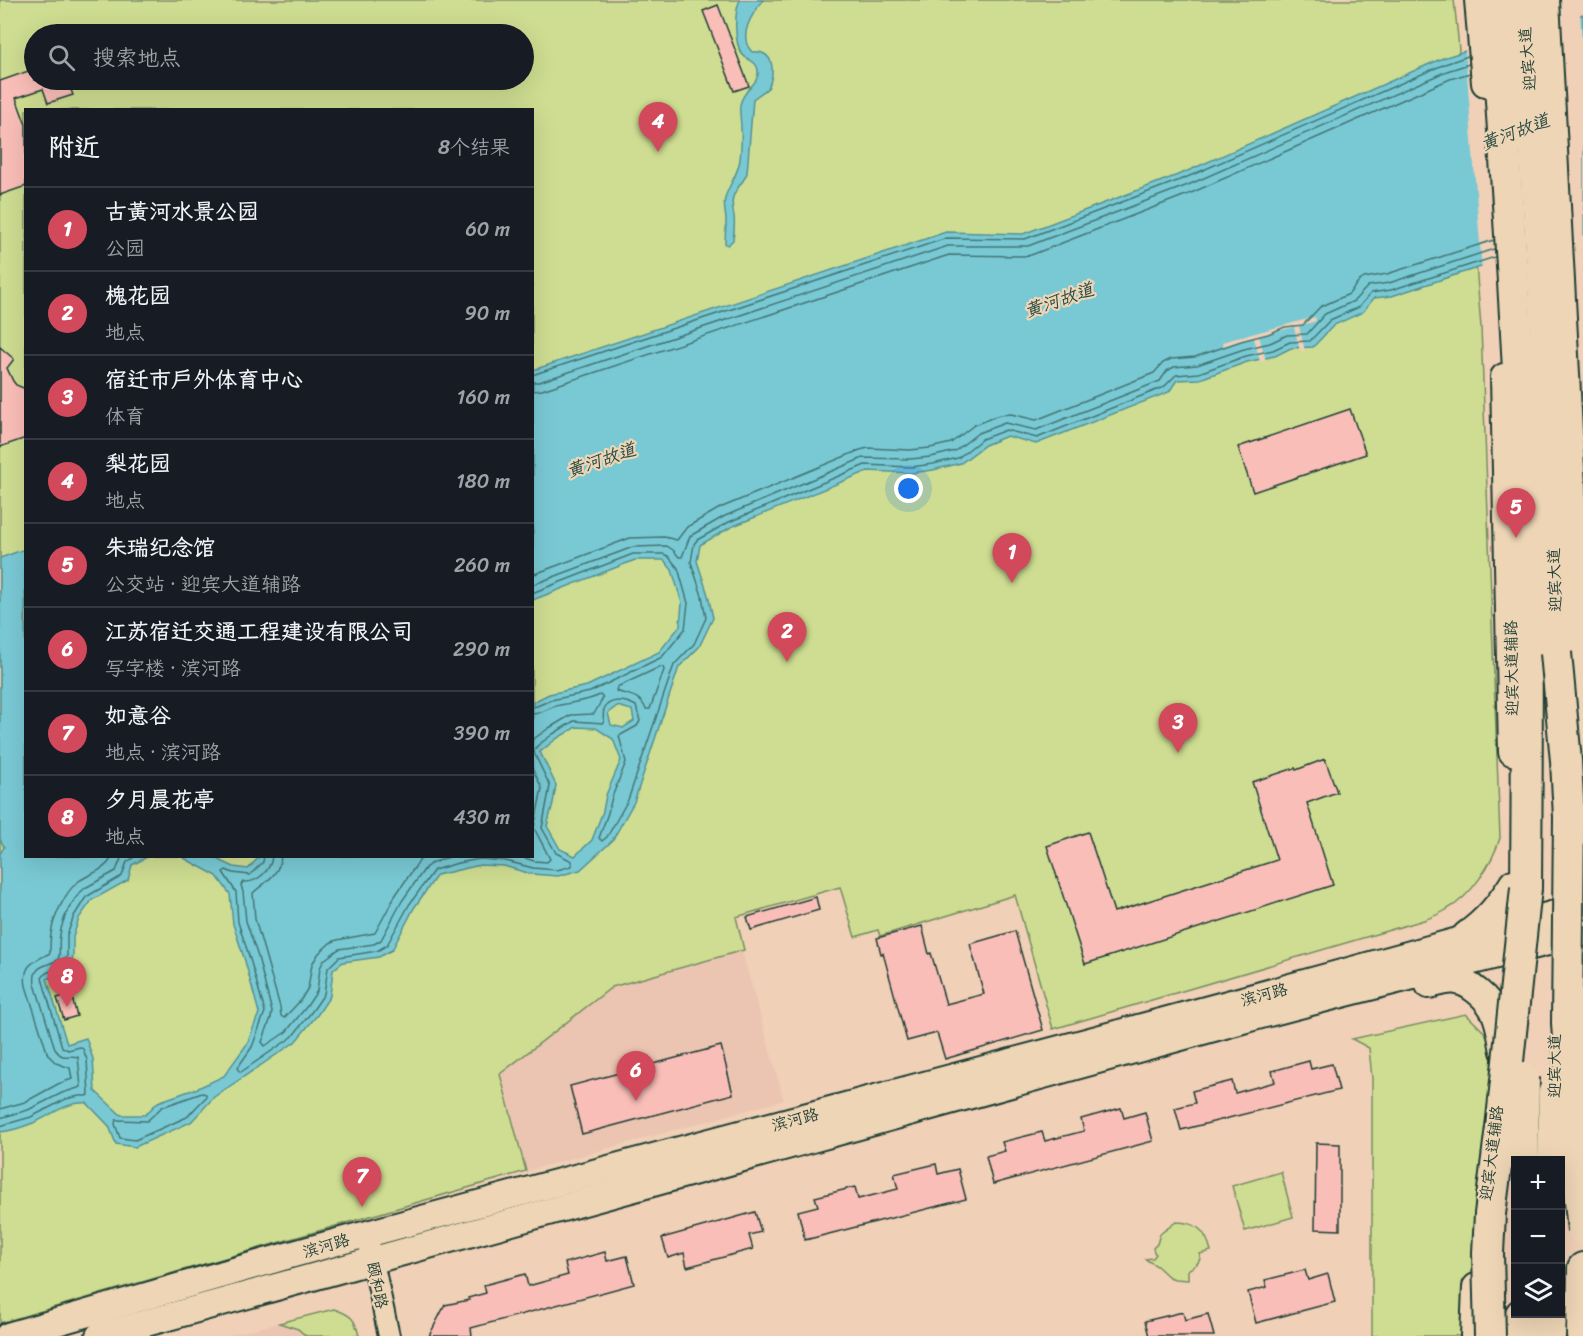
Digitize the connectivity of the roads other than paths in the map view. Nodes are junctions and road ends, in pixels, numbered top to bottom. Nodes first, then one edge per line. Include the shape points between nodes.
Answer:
1 (1537, 0) edge
2 (1546, 0) edge
3 (1493, 1) edge
4 (1534, 150) junction
5 (1556, 653) junction
6 (1581, 832) edge
7 (1519, 885) junction
8 (1580, 907) edge
9 (1511, 926) junction
10 (1580, 934) edge
11 (1456, 942) junction
12 (1510, 952) junction
13 (1583, 995) edge
14 (1575, 1028) junction
15 (1191, 1034) junction
16 (1504, 1051) junction
17 (1583, 1145) edge
18 (1523, 1156) edge
19 (1553, 1156) edge
20 (1583, 1230) edge
21 (367, 1234) junction
22 (374, 1262) junction
23 (1583, 1268) edge
24 (1521, 1318) edge
25 (1551, 1318) edge
26 (8, 1336) edge
27 (99, 1336) edge
28 (389, 1336) edge
29 (1474, 1336) edge
30 (1490, 1336) edge
31 (1521, 1336) edge
32 (1550, 1336) edge
33 (1582, 1336) edge

1 - 4 highway
2 - 6 main road via 1576,561
3 - 4 highway, 迎宾大道
3 - 7 main road, 迎宾大道辅路 via 1491,146 1506,433
3 - 7 highway, 迎宾大道 via 1523,480 1527,703
4 - 5 highway, 迎宾大道 via 1548,391
5 - 19 highway, 迎宾大道, bridge
5 - 20 highway, bridge via 1569,817 1567,1023
6 - 8 main road
7 - 9 main road, 迎宾大道辅路
7 - 11 main road via 1483,922
7 - 18 highway, 迎宾大道, bridge
7 - 30 highway, bridge via 1502,1119 1490,1214
8 - 9 main road, 滨河路
8 - 10 main road
9 - 11 main road, 滨河路
9 - 12 main road, 迎宾大道辅路
10 - 12 main road, 滨河路
10 - 14 main road
11 - 21 main road, 滨河路
12 - 15 main road, 滨河路
12 - 16 main road, 迎宾大道辅路
13 - 14 main road
14 - 17 main road
15 - 16 main road via 1456,980 1469,985 1493,1007
15 - 22 main road, 滨河路
16 - 29 main road, 迎宾大道辅路 via 1481,1234
21 - 22 street, 颐和路
21 - 26 main road, 滨河路
22 - 27 main road, 滨河路
22 - 28 street, 颐和路
23 - 33 highway
24 - 31 highway
25 - 32 highway

